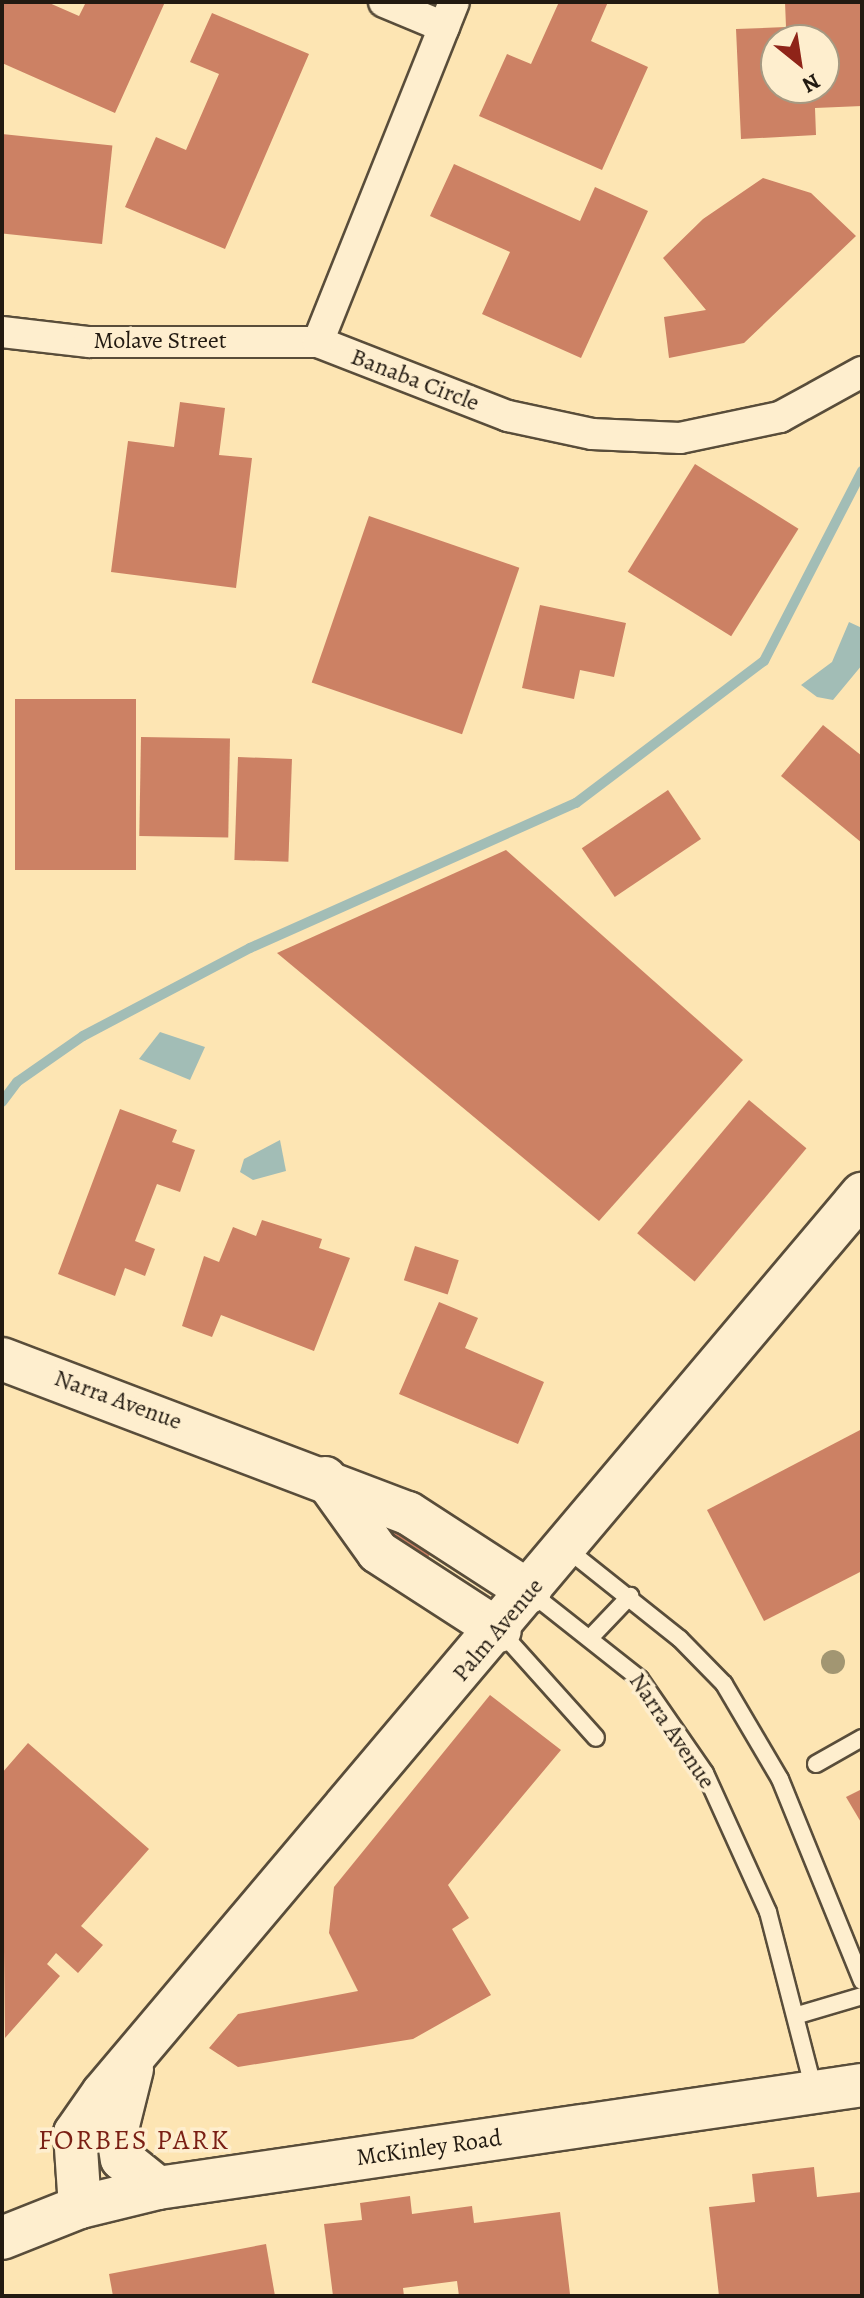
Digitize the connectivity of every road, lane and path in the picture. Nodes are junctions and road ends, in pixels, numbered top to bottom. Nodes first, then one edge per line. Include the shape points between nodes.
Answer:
1 (384, 2) edge
2 (449, 14) edge
3 (2, 332) edge
4 (318, 342) junction
5 (862, 372) edge
6 (862, 1194) edge
7 (2, 1359) edge
8 (324, 1477) junction
9 (567, 1549) junction
10 (530, 1592) junction
11 (630, 1596) junction
12 (500, 1631) junction
13 (591, 1637) junction
14 (596, 1738) dead end
15 (862, 1738) edge
16 (816, 1764) dead end
17 (862, 1981) edge
18 (862, 1996) edge
19 (798, 2015) junction
20 (134, 2064) junction
21 (862, 2085) edge
22 (814, 2090) junction
23 (158, 2188) junction
24 (80, 2207) junction
25 (2, 2238) edge

1 - 2 street
2 - 4 street
3 - 4 street, Molave Street via 89,342
4 - 5 street, Banaba Circle via 508,416 592,434 680,438 780,417
6 - 9 street, Palm Avenue
7 - 8 street, Narra Avenue
8 - 10 street, Narra Avenue via 408,1513
8 - 12 street via 378,1552
9 - 10 street, Palm Avenue
9 - 11 lane
10 - 12 street, Palm Avenue
10 - 13 lane, Narra Avenue
11 - 13 lane
11 - 17 lane via 724,1684 780,1779
12 - 14 lane
12 - 20 street, Palm Avenue
13 - 19 lane, Narra Avenue via 640,1679 705,1773 768,1912
15 - 16 lane
18 - 19 lane
19 - 22 lane, Narra Avenue
20 - 23 street, Palm Avenue via 117,2129 122,2159
20 - 24 street, Palm Avenue via 75,2133
21 - 22 street, McKinley Road
22 - 23 street, McKinley Road
23 - 24 street, McKinley Road
24 - 25 street, McKinley Road

